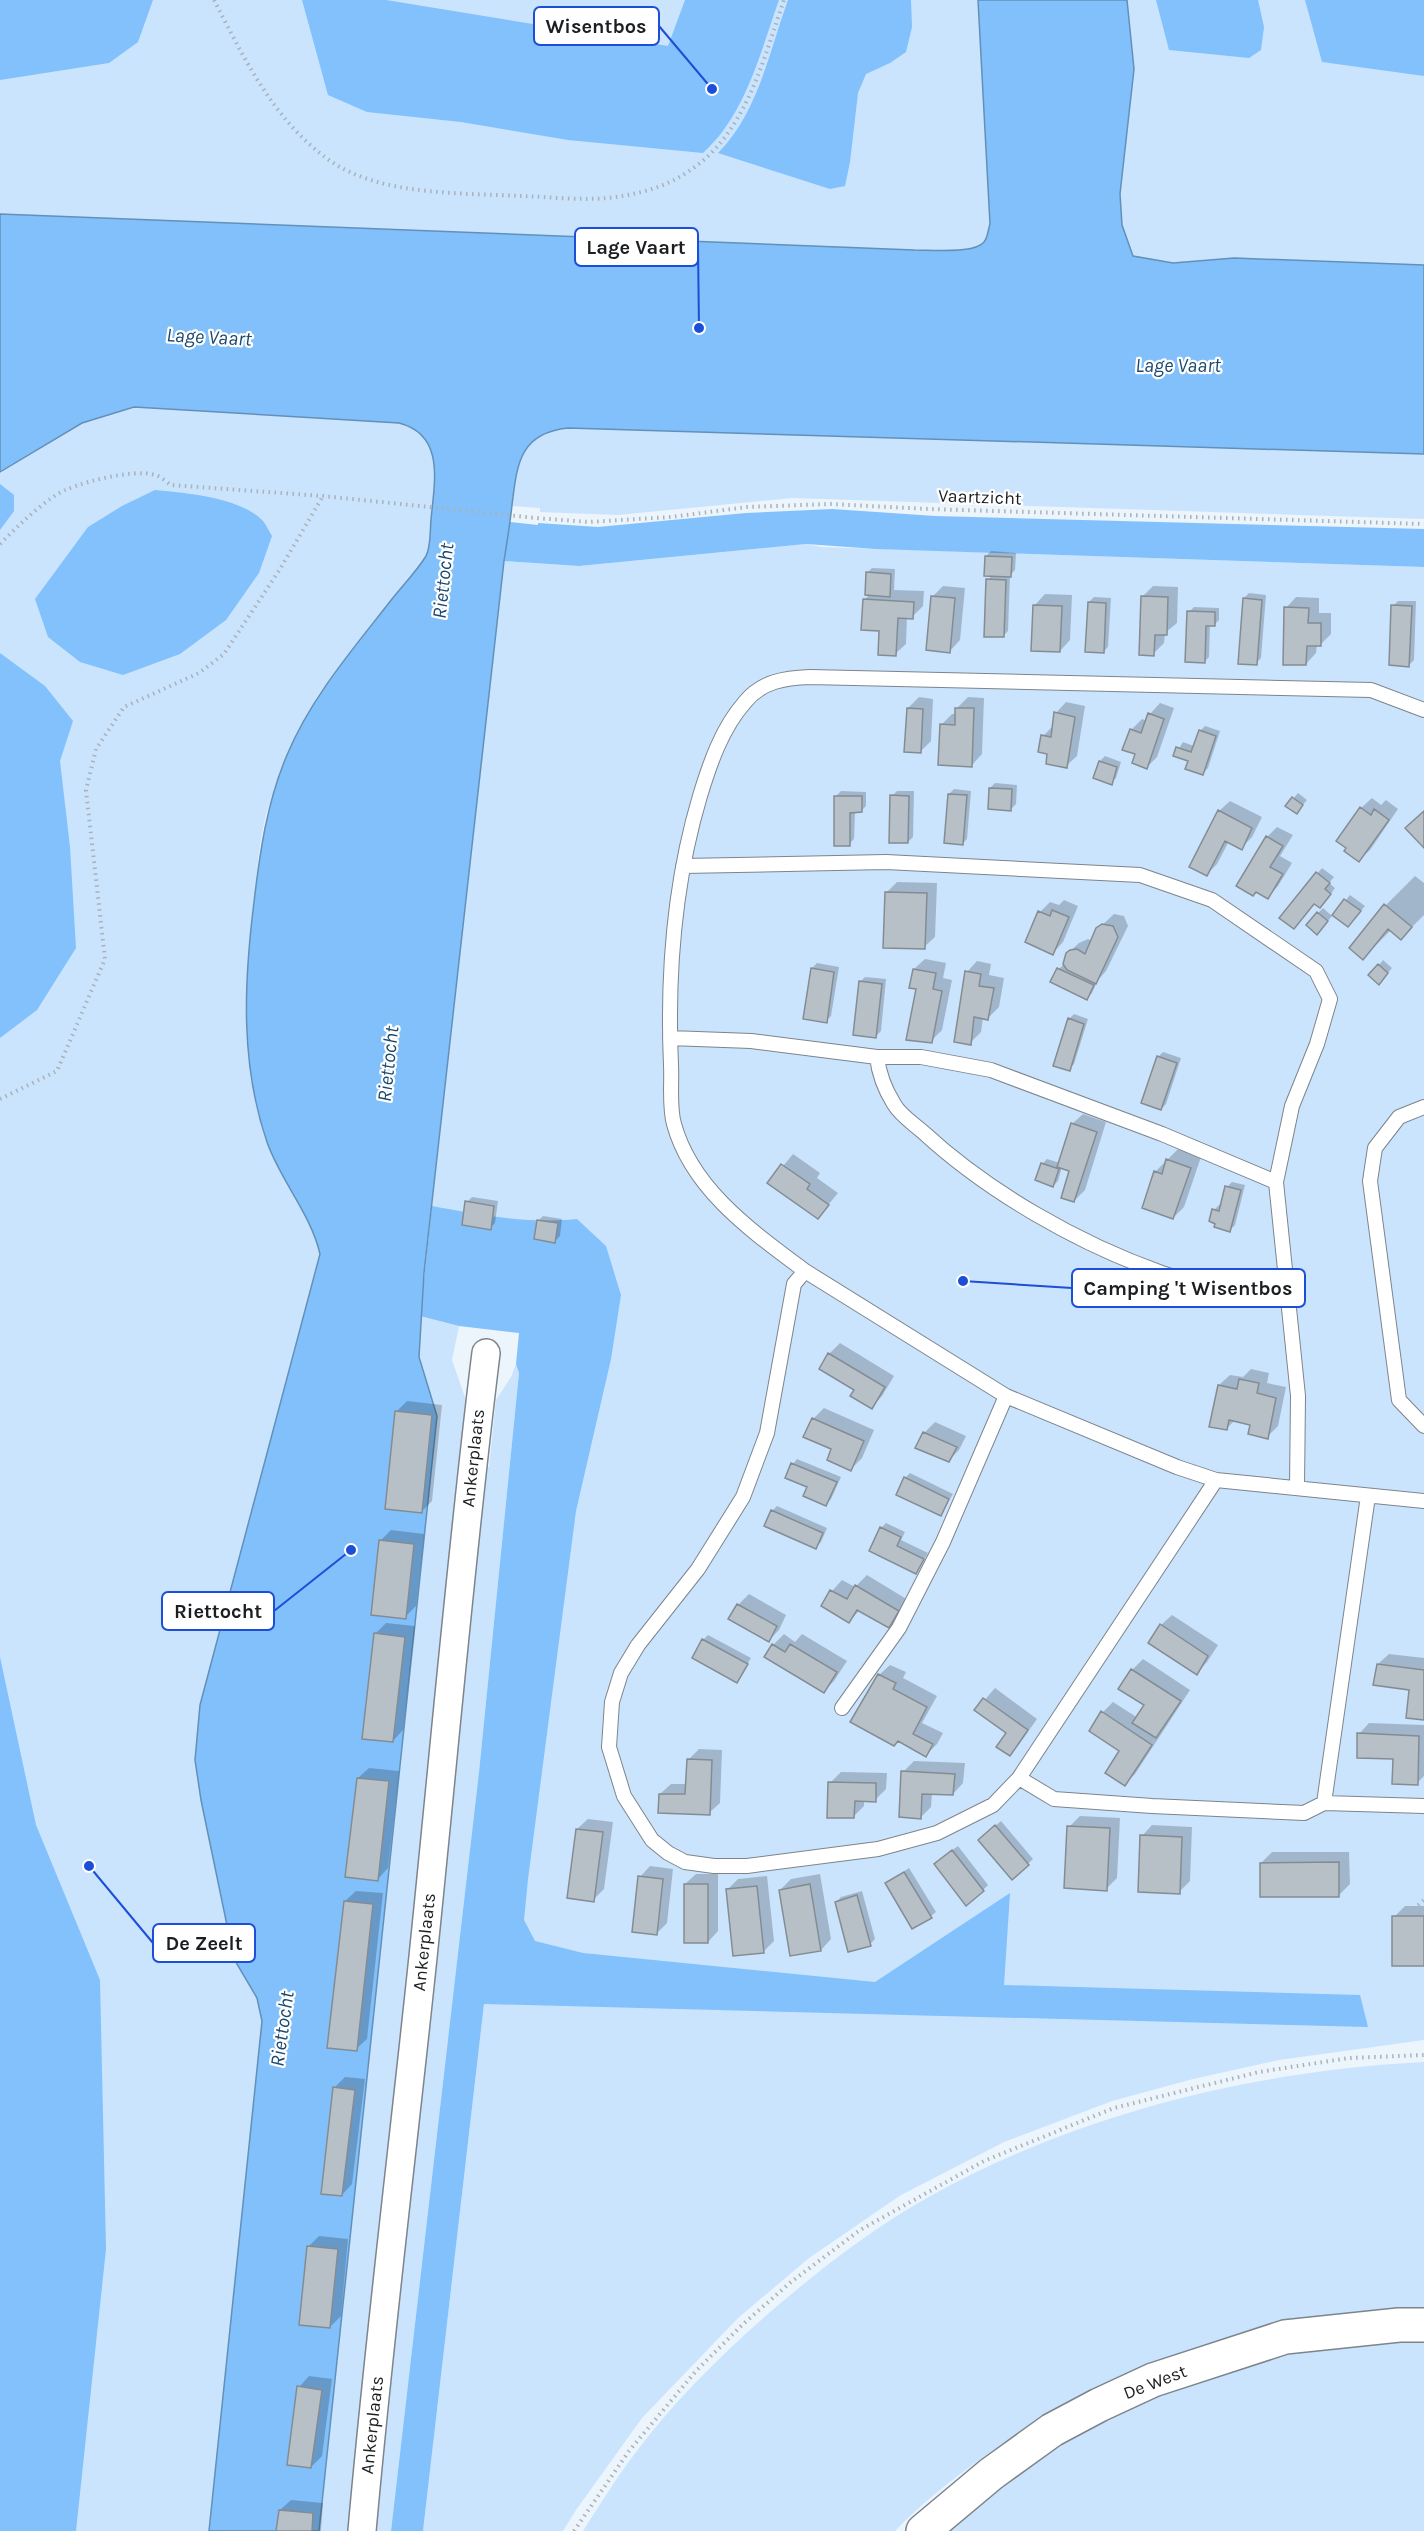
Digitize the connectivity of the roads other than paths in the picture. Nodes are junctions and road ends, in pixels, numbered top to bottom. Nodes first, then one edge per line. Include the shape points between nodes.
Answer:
1 (1424, 710) edge
2 (683, 866) junction
3 (670, 1038) junction
4 (877, 1057) junction
5 (1424, 1107) edge
6 (1276, 1182) junction
7 (805, 1270) junction
8 (1288, 1298) junction
9 (486, 1353) dead end
10 (1006, 1396) junction
11 (1424, 1426) edge
12 (1216, 1480) junction
13 (1297, 1486) junction
14 (1368, 1496) junction
15 (1424, 1501) edge
16 (842, 1708) dead end
17 (1019, 1778) junction
18 (1324, 1803) junction
19 (1424, 1806) edge
20 (1424, 2325) edge
21 (362, 2531) edge
22 (923, 2531) edge

1 - 2 lane via 1371,690 783,679 761,687 745,701 723,734 709,766
2 - 3 lane via 672,945
2 - 6 lane via 886,862 1140,874 1212,900 1316,970 1330,999 1292,1106
3 - 4 lane via 751,1041
3 - 7 lane via 674,1123 688,1158 705,1185 756,1234
4 - 6 lane via 921,1057 991,1070
4 - 8 lane via 880,1078 895,1106 945,1153 994,1188 1098,1248 1164,1274 1231,1291
5 - 11 lane via 1399,1117 1375,1148 1370,1181 1399,1400
6 - 8 lane
7 - 10 lane
7 - 17 lane via 794,1284 767,1433 743,1497 698,1569 621,1673 612,1702 609,1747 624,1796 652,1840 668,1853 685,1862 747,1866 878,1849 937,1833 993,1805
8 - 13 lane via 1298,1396
9 - 21 street, Ankerplaats
10 - 12 lane
10 - 16 lane via 943,1542 899,1628
12 - 13 lane
12 - 17 lane
13 - 14 lane
14 - 15 lane
14 - 18 lane
17 - 18 lane via 1054,1799 1076,1801 1304,1813
18 - 19 lane
20 - 22 main road, De West via 1285,2337 1153,2380 1052,2430

